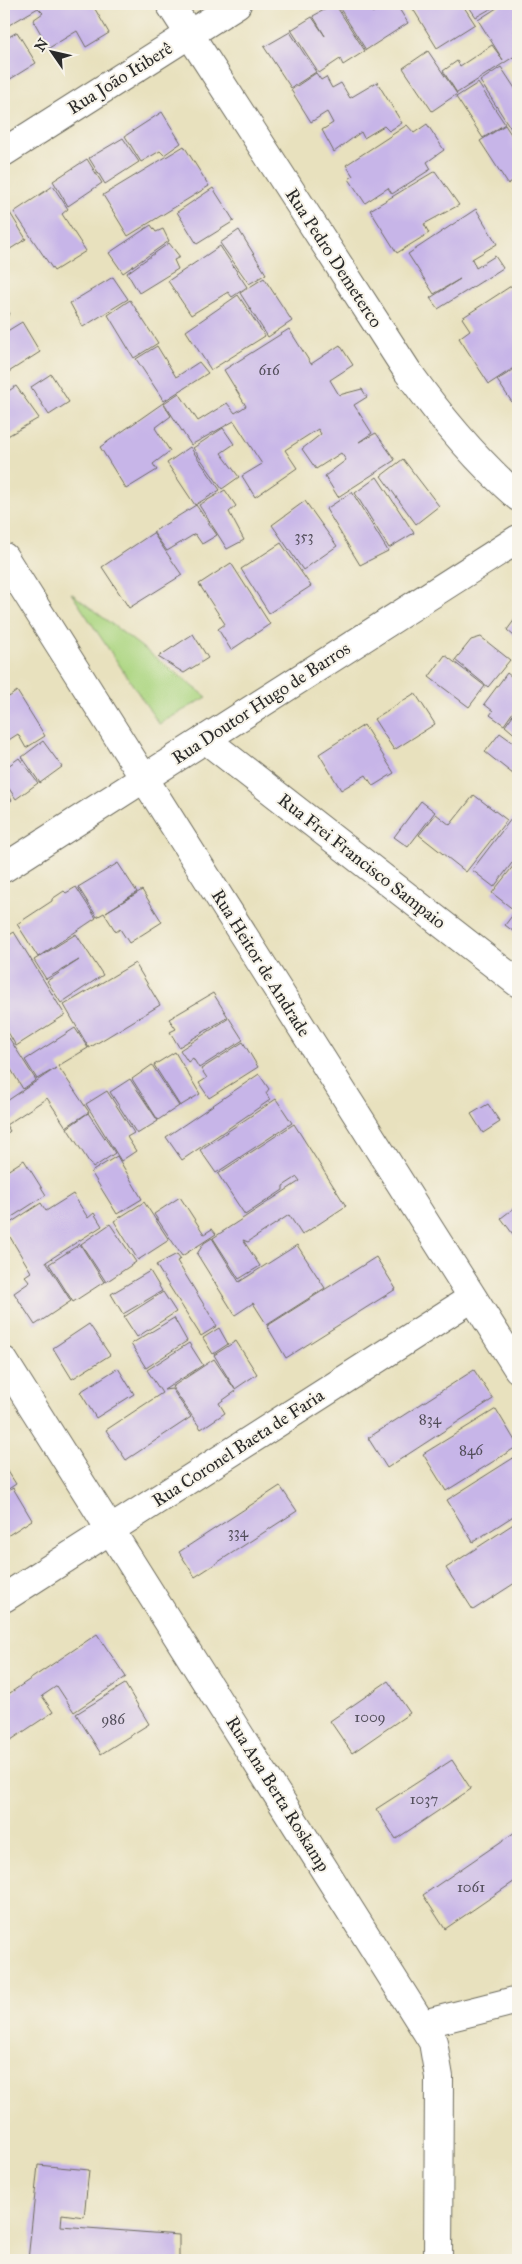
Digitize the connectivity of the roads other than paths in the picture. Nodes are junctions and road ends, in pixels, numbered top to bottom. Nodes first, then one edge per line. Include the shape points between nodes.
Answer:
1 (170, 4) edge
2 (237, 4) edge
3 (189, 34) junction
4 (4, 152) edge
5 (518, 497) edge
6 (518, 539) edge
7 (4, 557) edge
8 (205, 739) junction
9 (144, 778) junction
10 (4, 868) edge
11 (518, 983) edge
12 (472, 1298) junction
13 (4, 1361) edge
14 (518, 1369) edge
15 (110, 1530) junction
16 (4, 1598) edge
17 (518, 2000) edge
18 (423, 2024) junction
19 (438, 2260) edge

1 - 3 street, Rua Pedro Demeterco
2 - 3 street, Rua João Itiberê
3 - 4 street, Rua João Itiberê
3 - 5 street, Rua Pedro Demeterco via 429,401 468,450
6 - 8 street, Rua Doutor Hugo de Barros
7 - 9 street, Rua Heitor de Andrade
8 - 9 street, Rua Doutor Hugo de Barros
8 - 11 street, Rua Frei Francisco Sampaio
9 - 10 street, Rua Doutor Hugo de Barros
9 - 12 street, Rua Heitor de Andrade
12 - 14 street, Rua Heitor de Andrade
12 - 15 street, Rua Coronel Baeta de Faria
13 - 15 street, Rua Ana Berta Roskamp
15 - 16 street, Rua Coronel Baeta de Faria
15 - 18 street, Rua Ana Berta Roskamp
17 - 18 street
18 - 19 street, Rua Ana Berta Roskamp via 433,2042 439,2077

